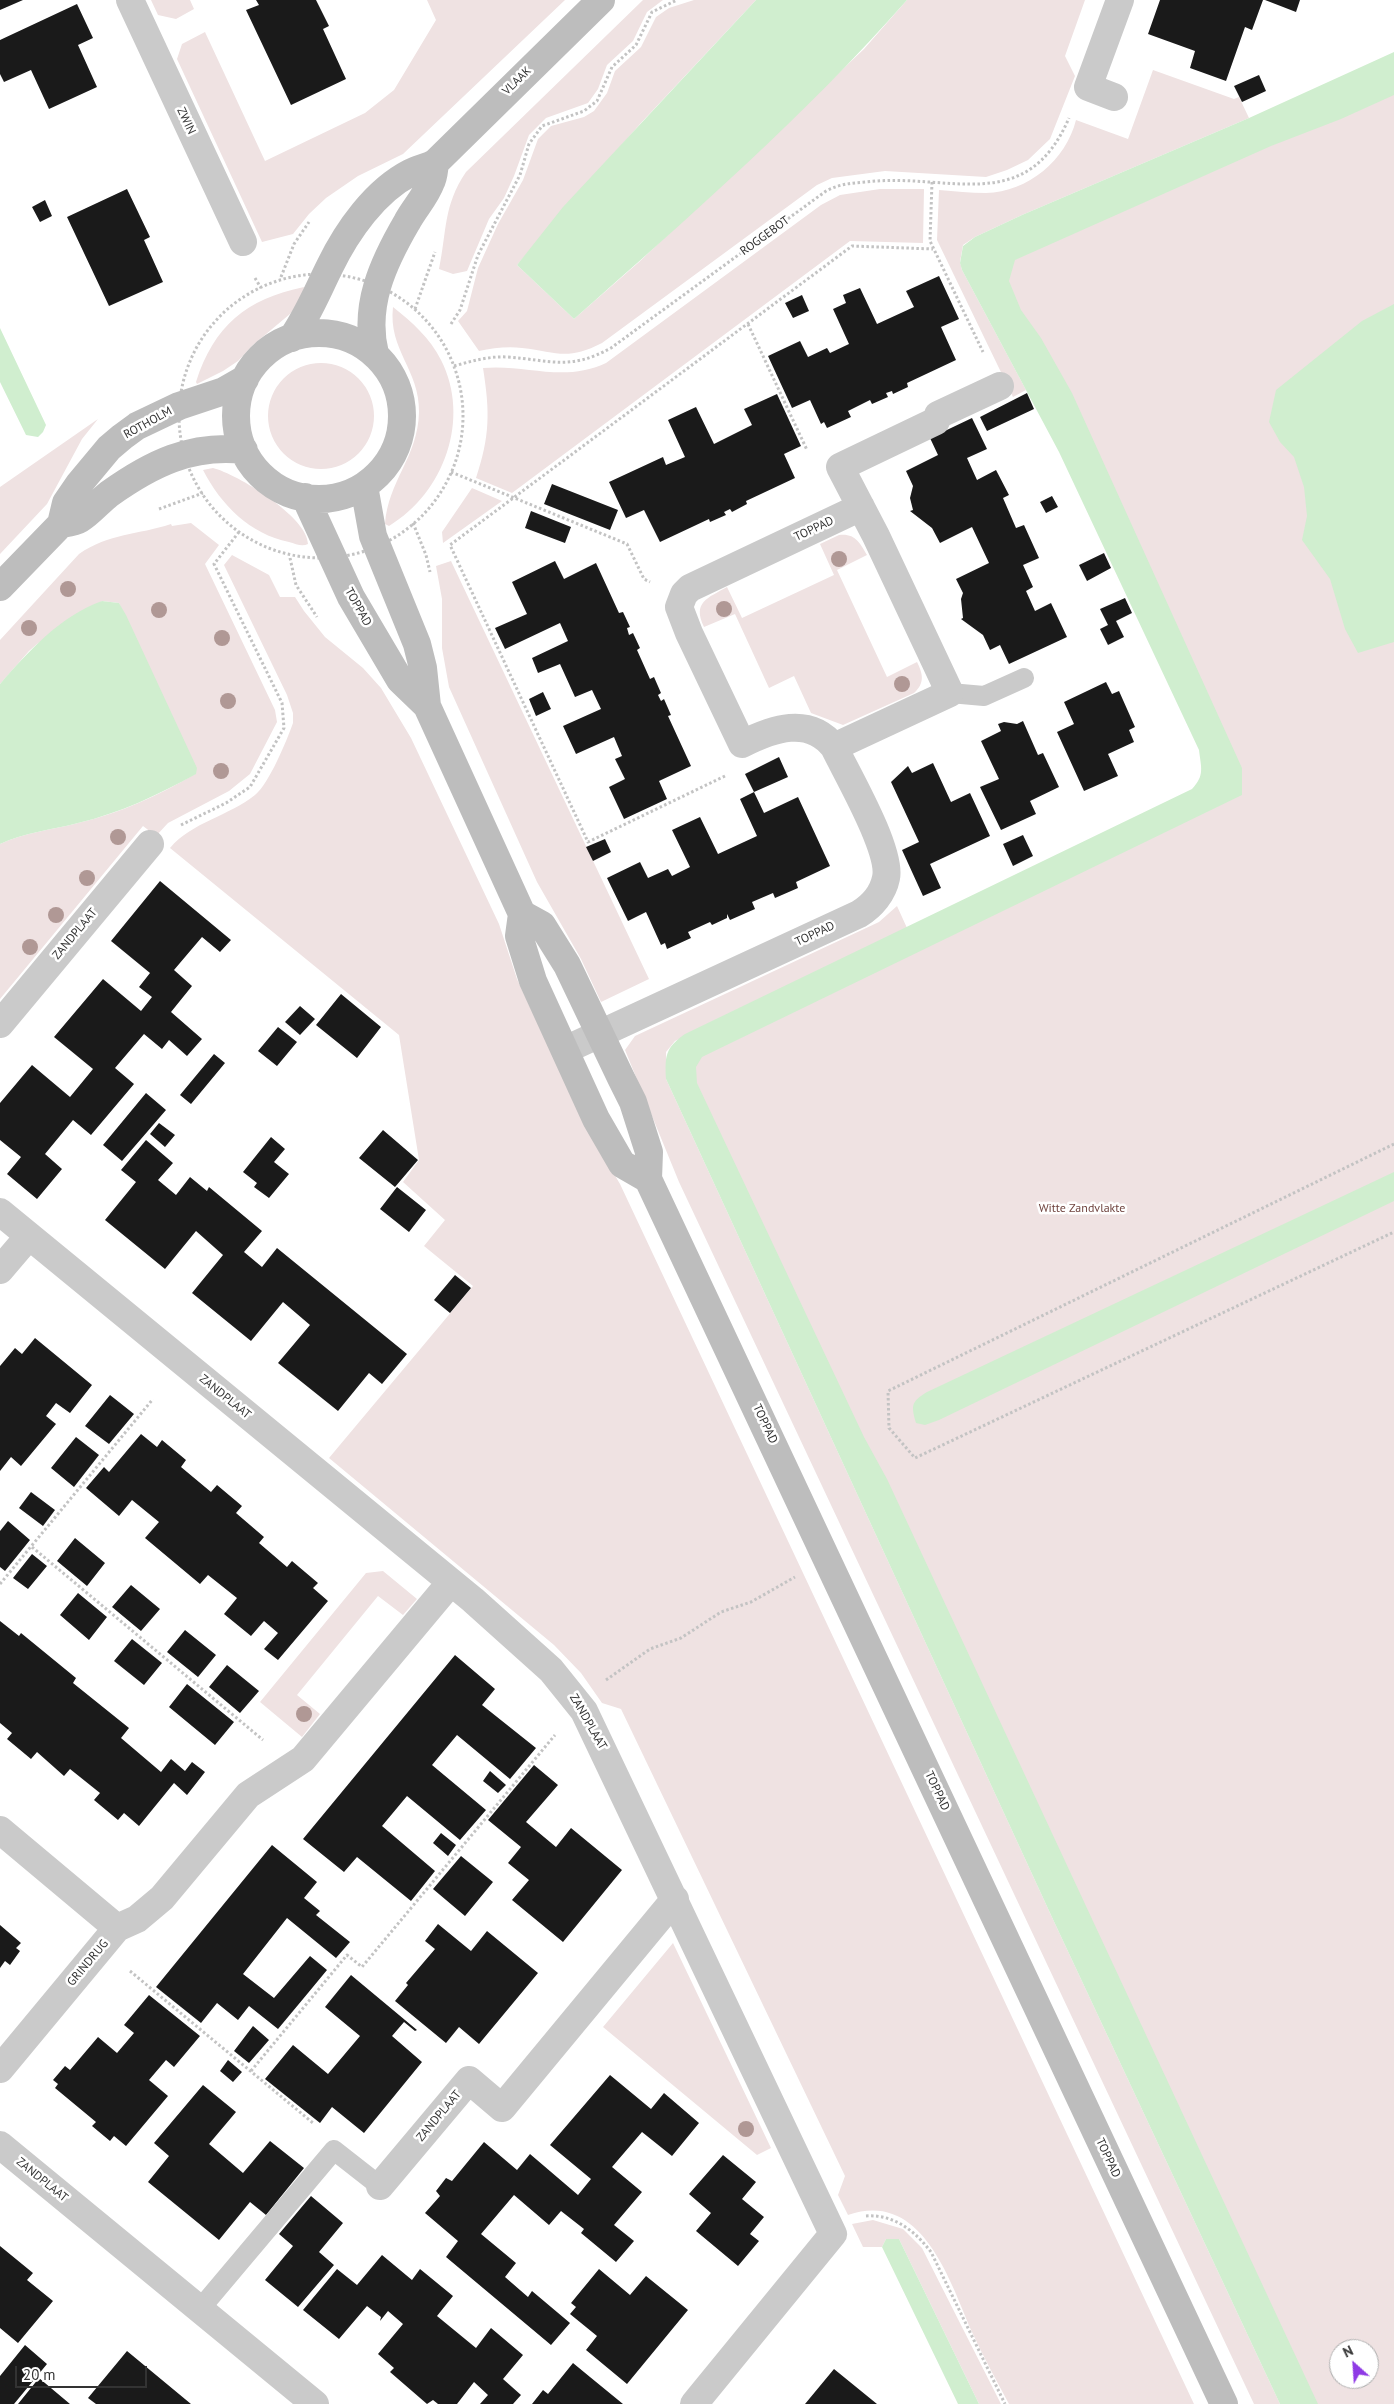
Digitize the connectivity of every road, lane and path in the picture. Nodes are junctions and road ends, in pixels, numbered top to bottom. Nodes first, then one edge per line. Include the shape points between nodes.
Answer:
1 (130, 0) edge
2 (601, 0) edge
3 (677, 0) edge
4 (1120, 0) edge
5 (1114, 97) dead end
6 (1069, 117) dead end
7 (435, 163) junction
8 (932, 182) junction
9 (243, 242) dead end
10 (294, 244) dead end
11 (934, 249) junction
12 (311, 275) dead end
13 (280, 280) junction
14 (427, 280) dead end
15 (394, 294) dead end
16 (415, 309) junction
17 (451, 324) dead end
18 (748, 324) junction
19 (292, 338) junction
20 (375, 354) junction
21 (454, 366) junction
22 (245, 378) junction
23 (1000, 386) joint
24 (181, 390) dead end
25 (244, 450) junction
26 (840, 467) junction
27 (188, 468) dead end
28 (451, 472) junction
29 (364, 486) junction
30 (305, 497) junction
31 (514, 499) junction
32 (861, 507) junction
33 (413, 523) junction
34 (61, 524) junction
35 (239, 532) junction
36 (391, 539) dead end
37 (289, 555) junction
38 (426, 555) dead end
39 (316, 557) dead end
40 (296, 585) dead end
41 (0, 587) edge
42 (681, 599) junction
43 (1024, 678) dead end
44 (950, 693) junction
45 (427, 706) junction
46 (742, 744) junction
47 (834, 747) junction
48 (150, 844) joint
49 (522, 914) junction
50 (0, 1024) edge
51 (600, 1034) junction
52 (565, 1050) junction
53 (1394, 1144) edge
54 (648, 1179) junction
55 (0, 1212) edge
56 (1394, 1232) edge
57 (29, 1236) junction
58 (0, 1270) edge
59 (153, 1399) dead end
60 (32, 1547) junction
61 (830, 1564) junction
62 (451, 1582) junction
63 (0, 1584) edge
64 (580, 1705) junction
65 (277, 1776) junction
66 (0, 1830) edge
67 (675, 1899) junction
68 (109, 1938) junction
69 (0, 2069) edge
70 (251, 2071) junction
71 (0, 2145) edge
72 (334, 2150) junction
73 (380, 2186) joint
74 (858, 2218) dead end
75 (200, 2310) junction
76 (315, 2404) edge
77 (694, 2404) edge
78 (1004, 2404) edge
79 (1224, 2404) edge

1 - 9 street, ZWIN
2 - 7 street, VLAAK
3 - 17 path via 652,12 636,45 612,67 597,101 584,111 542,126 529,144 520,175 478,255 460,310
4 - 5 street via 1088,87
6 - 8 path, ROGGEBOT via 1058,142 1046,156 1014,178 985,184
7 - 19 street, VLAAK via 394,183 366,211 330,265 313,304
7 - 20 street via 432,182 392,249 374,298 370,334
8 - 11 path via 930,241
8 - 21 path, ROGGEBOT via 871,181 838,185 826,191 619,342 586,360 561,363 494,357
10 - 13 path
11 - 18 path via 852,246
11 - 23 path
12 - 13 path
13 - 24 path via 249,294 222,314 193,353
14 - 16 path
15 - 16 path
16 - 21 path via 438,335
18 - 26 path via 813,462
18 - 31 path
19 - 20 street via 321,332 336,334 350,338
19 - 22 street via 265,354
20 - 29 street via 397,385 402,403 402,423 391,459
21 - 28 path via 463,413 460,444
22 - 25 street via 236,414
22 - 34 street, ROTHOLM via 224,391 179,406 137,426 122,437 78,484 66,503
23 - 26 street
25 - 30 street via 262,476 289,493
25 - 34 street, ROTHOLM via 200,450 175,457 131,478 79,520
26 - 32 street
27 - 35 path via 208,502
28 - 31 path
28 - 33 path via 438,495
29 - 30 street via 335,497
29 - 45 street, TOPPAD via 373,536 417,644
30 - 45 street, TOPPAD via 351,597 370,630 400,680
31 - 42 path via 627,544 644,578
31 - 46 path via 450,545 588,842 752,764
32 - 42 street, TOPPAD via 690,588
32 - 44 street
33 - 36 path
33 - 38 path
34 - 41 street, ROTHOLM
35 - 37 path
35 - 48 path via 214,564 282,703 284,728 250,787 172,830 163,842
37 - 39 path
37 - 40 path
42 - 46 street via 682,617
43 - 44 lane via 984,696
44 - 47 street
45 - 49 street, TOPPAD
46 - 47 street, TOPPAD via 766,732 798,727 827,738
47 - 51 street, TOPPAD via 884,854 886,878 873,903 859,914
48 - 50 street, ZANDPLAAT
49 - 51 street, TOPPAD via 542,925 567,965
49 - 52 street, TOPPAD via 519,936 533,981
51 - 52 street, TOPPAD
51 - 54 street, TOPPAD via 633,1102 649,1152
52 - 54 street, TOPPAD via 596,1119 622,1164
53 - 56 path via 888,1391 889,1428 916,1458
54 - 61 street, TOPPAD
55 - 57 street, ZANDPLAAT
57 - 58 street
57 - 62 street, ZANDPLAAT
59 - 60 path
60 - 63 path
60 - 65 path via 270,1746
61 - 64 path via 792,1578 751,1602 721,1612 681,1638 650,1649 593,1689
61 - 79 street, TOPPAD
62 - 64 street, ZANDPLAAT via 537,1655
62 - 65 street via 303,1760
64 - 67 street, ZANDPLAAT via 600,1740
64 - 70 path via 362,1967 347,1955
65 - 68 street via 248,1795 162,1898
66 - 68 street, GRINDRUG
67 - 73 street, ZANDPLAAT via 502,2108 469,2080
67 - 77 street, ZANDPLAAT via 833,2234
68 - 69 street, GRINDRUG
68 - 70 path
70 - 72 path via 333,2140
71 - 75 street, ZANDPLAAT
72 - 73 lane, ZANDPLAAT
72 - 75 lane
74 - 78 path via 877,2214 890,2218 913,2232 926,2245
75 - 76 street, ZANDPLAAT

